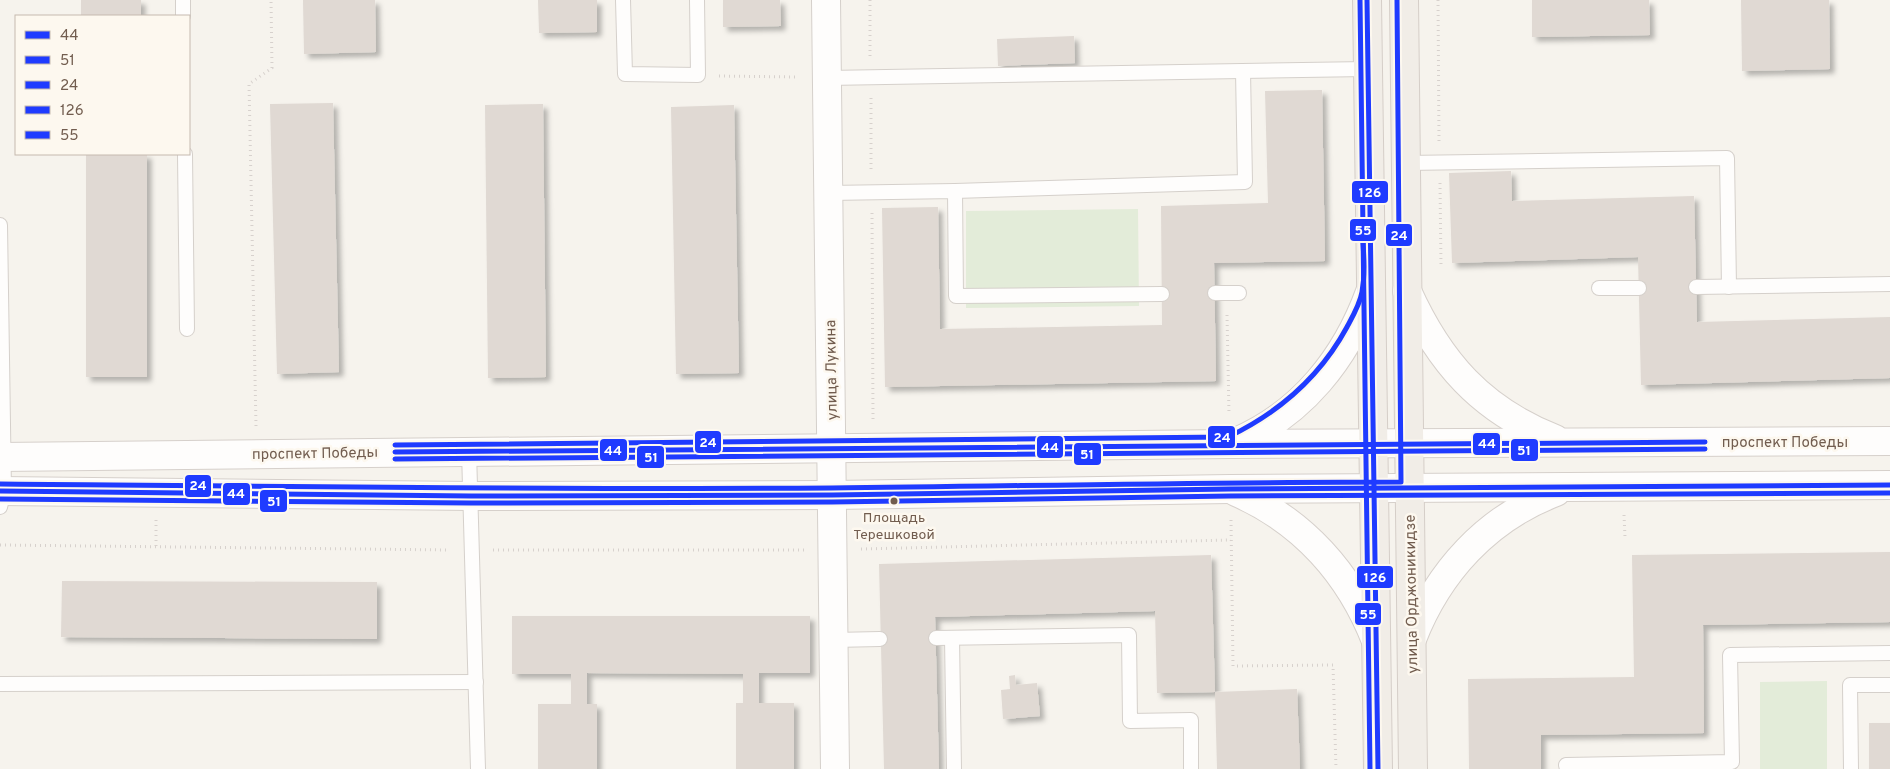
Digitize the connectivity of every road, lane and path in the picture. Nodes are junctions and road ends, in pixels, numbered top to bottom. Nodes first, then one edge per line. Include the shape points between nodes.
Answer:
1 (183, 0) edge
2 (271, 0) edge
3 (623, 0) edge
4 (697, 0) edge
5 (826, 0) edge
6 (870, 0) edge
7 (1367, 0) edge
8 (1404, 0) edge
9 (1438, 0) edge
10 (183, 15) edge
11 (1367, 69) junction
12 (1243, 71) junction
13 (698, 75) junction
14 (871, 77) junction
15 (828, 78) junction
16 (185, 155) edge
17 (1440, 162) junction
18 (1406, 163) junction
19 (955, 191) junction
20 (871, 192) junction
21 (829, 193) junction
22 (0, 225) edge
23 (1441, 266) dead end
24 (1890, 284) edge
25 (1696, 287) dead end
26 (1729, 287) junction
27 (1600, 288) dead end
28 (1639, 288) dead end
29 (1407, 291) junction
30 (1370, 292) junction
31 (1214, 293) dead end
32 (1239, 293) dead end
33 (1162, 294) dead end
34 (187, 329) dead end
35 (873, 422) dead end
36 (256, 432) dead end
37 (1890, 441) edge
38 (1563, 442) junction
39 (1372, 443) junction
40 (1409, 443) junction
41 (1230, 444) junction
42 (832, 448) junction
43 (469, 451) junction
44 (2, 457) edge
45 (1890, 485) edge
46 (1569, 487) junction
47 (1230, 489) junction
48 (1372, 489) junction
49 (1409, 489) junction
50 (832, 495) junction
51 (1, 496) edge
52 (470, 496) junction
53 (0, 545) edge
54 (472, 550) junction
55 (936, 638) dead end
56 (952, 638) junction
57 (880, 639) dead end
58 (1412, 639) junction
59 (834, 640) junction
60 (1376, 641) junction
61 (1890, 653) edge
62 (1234, 666) dead end
63 (476, 682) junction
64 (0, 684) edge
65 (1890, 685) edge
66 (478, 769) edge
67 (835, 769) edge
68 (954, 769) edge
69 (1191, 769) edge
70 (1336, 769) edge
71 (1378, 769) edge
72 (1413, 769) edge
73 (1566, 769) edge
74 (1851, 769) edge

1 - 10 lane
2 - 36 path via 272,68 249,84
3 - 13 lane via 625,74
4 - 13 lane
5 - 15 main road, улица Лукина
6 - 14 path
7 - 11 main road
8 - 18 main road, улица Орджоникидзе
9 - 17 path
11 - 12 lane
11 - 30 main road
12 - 14 lane
12 - 19 lane via 1245,182
13 - 15 path
14 - 15 lane
14 - 20 path
15 - 21 main road, улица Лукина
16 - 34 lane
17 - 18 lane
17 - 23 path
17 - 26 lane via 1727,158
18 - 29 main road, улица Орджоникидзе
19 - 20 lane
19 - 33 lane via 956,296
20 - 21 lane
20 - 35 path
21 - 42 main road, улица Лукина
22 - 44 lane
24 - 26 lane
25 - 26 lane
27 - 28 lane
29 - 38 main road via 1429,336 1477,393 1518,422
29 - 40 main road, улица Орджоникидзе
30 - 39 main road
30 - 41 main road via 1350,338 1321,379 1284,413
31 - 32 lane
37 - 38 main road, проспект Победы
38 - 40 main road, проспект Победы
39 - 40 main road, проспект Победы
39 - 41 main road, проспект Победы
39 - 48 main road
40 - 49 main road, улица Орджоникидзе
41 - 42 main road, проспект Победы
42 - 43 main road, проспект Победы
42 - 50 main road, улица Лукина
43 - 44 main road, проспект Победы
43 - 52 lane
44 - 51 lane
45 - 46 main road
46 - 49 main road
46 - 58 main road via 1523,507 1502,520 1470,548 1447,572 1421,616
47 - 48 main road
47 - 50 main road
47 - 60 main road via 1282,517 1316,546 1358,600
48 - 49 main road
48 - 60 main road
49 - 58 main road, улица Орджоникидзе
50 - 52 main road
50 - 59 main road, улица Лукина
51 - 52 main road
52 - 54 lane
53 - 54 path
54 - 63 lane
55 - 56 lane
56 - 68 lane
56 - 69 lane via 1129,635 1130,721 1191,720
57 - 59 lane
58 - 72 main road, улица Орджоникидзе
59 - 67 main road, улица Лукина
60 - 71 main road
61 - 73 lane via 1730,655 1732,762 1566,765
62 - 70 path via 1333,665
63 - 64 lane
63 - 66 lane
65 - 74 lane via 1850,686

